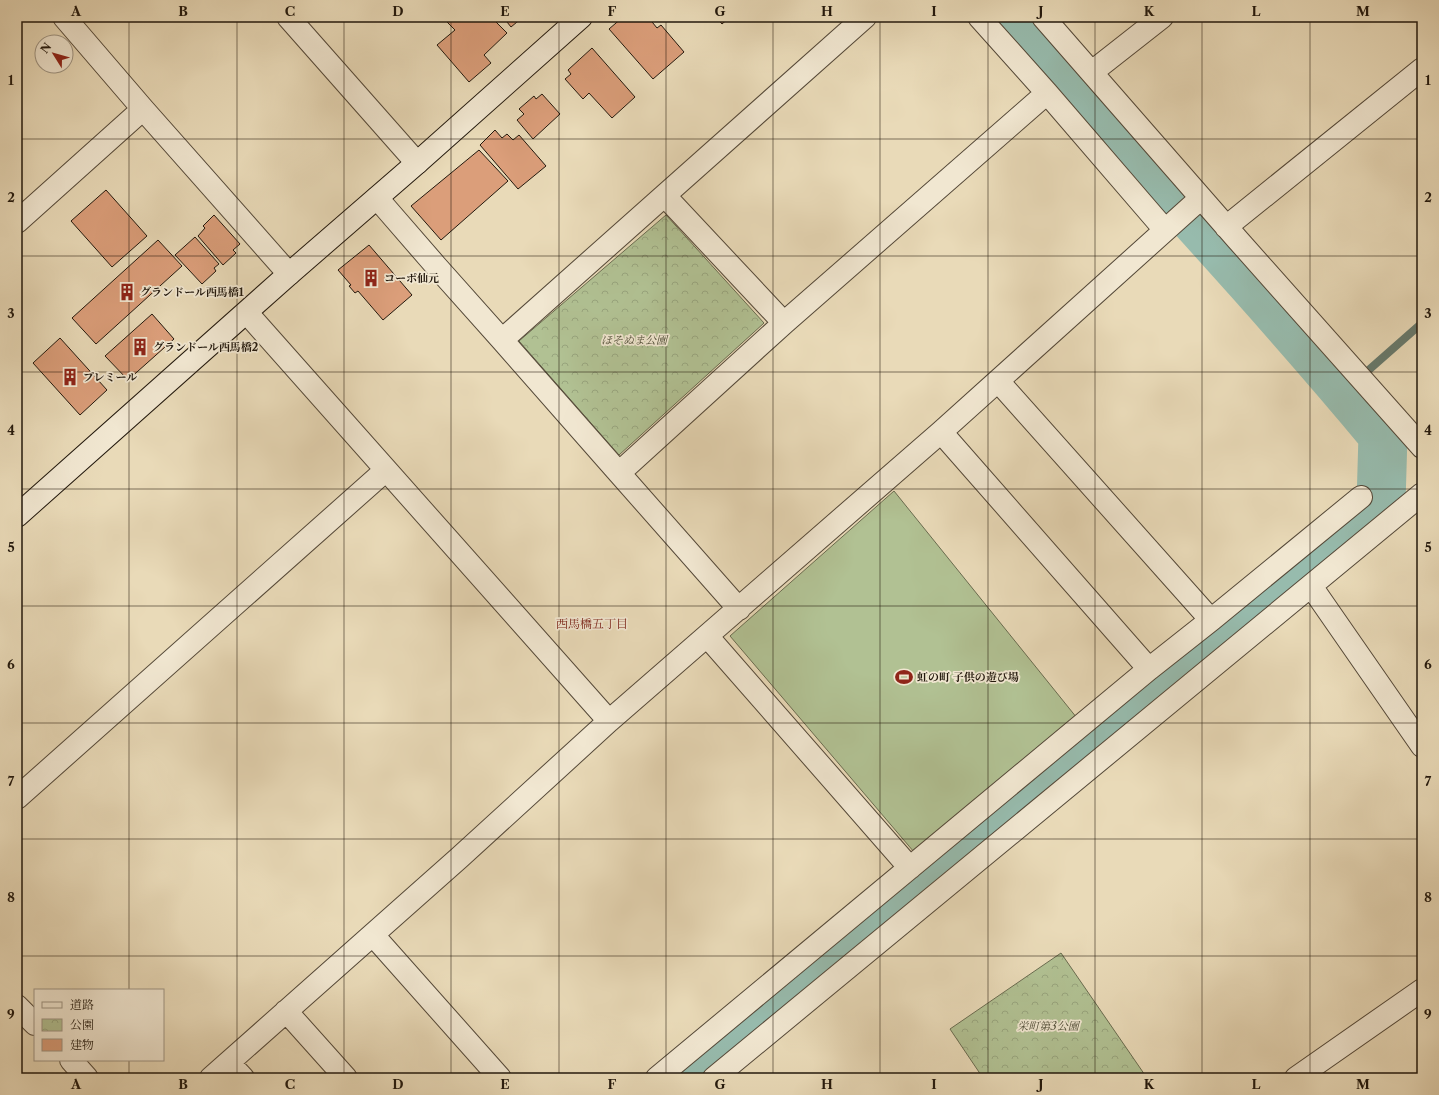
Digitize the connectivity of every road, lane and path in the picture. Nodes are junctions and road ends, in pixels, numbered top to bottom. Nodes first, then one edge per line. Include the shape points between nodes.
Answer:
1 (64, 17) edge
2 (581, 17) edge
3 (865, 17) edge
4 (980, 17) edge
5 (1043, 17) edge
6 (1162, 17) edge
7 (300, 21) edge
8 (1422, 69) edge
9 (1092, 72) junction
10 (1047, 93) junction
11 (143, 110) junction
12 (417, 164) junction
13 (665, 196) junction
14 (377, 198) junction
15 (1201, 198) junction
16 (17, 222) edge
17 (1226, 227) junction
18 (1165, 230) junction
19 (289, 274) junction
20 (246, 313) junction
21 (784, 323) junction
22 (502, 340) junction
23 (998, 381) junction
24 (941, 432) junction
25 (1422, 447) edge
26 (386, 470) junction
27 (619, 473) junction
28 (1422, 494) edge
29 (1361, 497) dead end
30 (17, 516) edge
31 (1311, 586) junction
32 (739, 609) junction
33 (1211, 620) junction
34 (708, 636) junction
35 (1149, 669) junction
36 (610, 721) junction
37 (1422, 746) edge
38 (17, 798) edge
39 (910, 868) junction
40 (374, 935) junction
41 (1422, 990) edge
42 (17, 1006) edge
43 (286, 1011) junction
44 (34, 1023) edge
45 (71, 1061) edge
46 (236, 1070) edge
47 (87, 1078) edge
48 (211, 1078) edge
49 (346, 1078) edge
50 (500, 1078) edge
51 (657, 1078) edge
52 (714, 1078) edge
53 (1296, 1078) edge

1 - 11 street
2 - 12 street
3 - 13 street
4 - 10 street
5 - 9 street
6 - 9 street
7 - 12 street
8 - 17 street
9 - 15 street
10 - 18 street
10 - 21 street
11 - 16 street
11 - 19 street
12 - 14 street
13 - 21 street
13 - 22 street
14 - 19 street
14 - 22 street
15 - 17 street
15 - 18 street
17 - 25 street
18 - 23 street
19 - 20 street
20 - 26 street
20 - 30 street
21 - 27 street
22 - 27 street
23 - 24 street
23 - 33 street
24 - 32 street
24 - 35 street
26 - 36 street
26 - 38 street
27 - 32 street
28 - 31 street
29 - 33 street
31 - 37 street
31 - 52 street
32 - 34 street
33 - 35 street
34 - 36 street
34 - 39 street
35 - 39 street
36 - 40 street
39 - 51 street
40 - 43 street
40 - 50 street
41 - 53 street
42 - 44 street
43 - 46 street
43 - 49 street
45 - 47 street
46 - 48 street

